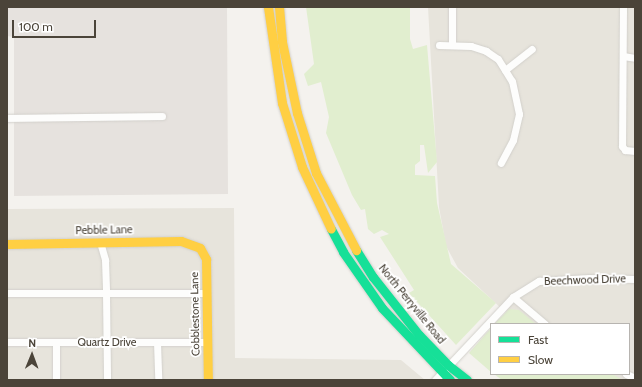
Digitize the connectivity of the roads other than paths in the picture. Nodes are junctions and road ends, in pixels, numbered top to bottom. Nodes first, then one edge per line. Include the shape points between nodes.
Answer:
1 (268, 7) edge
2 (279, 7) edge
3 (452, 7) edge
4 (623, 7) edge
5 (452, 44) junction
6 (439, 45) dead end
7 (532, 49) dead end
8 (623, 56) junction
9 (635, 58) edge
10 (505, 70) junction
11 (162, 116) dead end
12 (7, 118) edge
13 (635, 151) edge
14 (501, 163) dead end
15 (100, 242) junction
16 (7, 244) edge
17 (200, 248) joint
18 (635, 279) edge
19 (7, 293) edge
20 (106, 293) junction
21 (206, 293) junction
22 (513, 297) junction
23 (544, 323) edge
24 (7, 342) edge
25 (56, 342) junction
26 (107, 342) junction
27 (157, 342) junction
28 (206, 342) junction
29 (448, 365) junction
30 (442, 373) junction
31 (56, 380) edge
32 (107, 380) edge
33 (158, 380) edge
34 (208, 380) edge
35 (435, 380) edge
36 (450, 380) edge
37 (467, 380) edge

1 - 30 main road, North Perryville Road via 282,103 314,194 343,252 366,286 403,332
2 - 29 main road, North Perryville Road via 282,42 296,113 316,174 342,227 373,277 419,335
3 - 5 street
4 - 8 street
5 - 6 street
5 - 10 street via 486,51 498,59
7 - 10 street
8 - 9 street
8 - 13 street via 622,146 625,150
10 - 14 street via 512,81 519,114 513,140
11 - 12 street
15 - 16 main road, Pebble Lane
15 - 17 main road, Pebble Lane via 181,241
15 - 20 street via 105,260
17 - 21 main road, Cobblestone Lane via 206,260
18 - 22 street, Beechwood Drive via 589,278 539,282
19 - 20 street
20 - 21 street
20 - 26 street
21 - 28 main road, Cobblestone Lane
22 - 23 street
22 - 29 street, Beechwood Drive
24 - 25 street, Quartz Drive
25 - 26 street, Quartz Drive
25 - 31 street
26 - 27 street, Quartz Drive
26 - 32 street
27 - 28 street, Quartz Drive
27 - 33 street
28 - 34 main road, Cobblestone Lane
29 - 30 street, Beechwood Drive
29 - 37 main road, North Perryville Road
30 - 35 street, Beechwood Drive
30 - 36 main road, North Perryville Road

